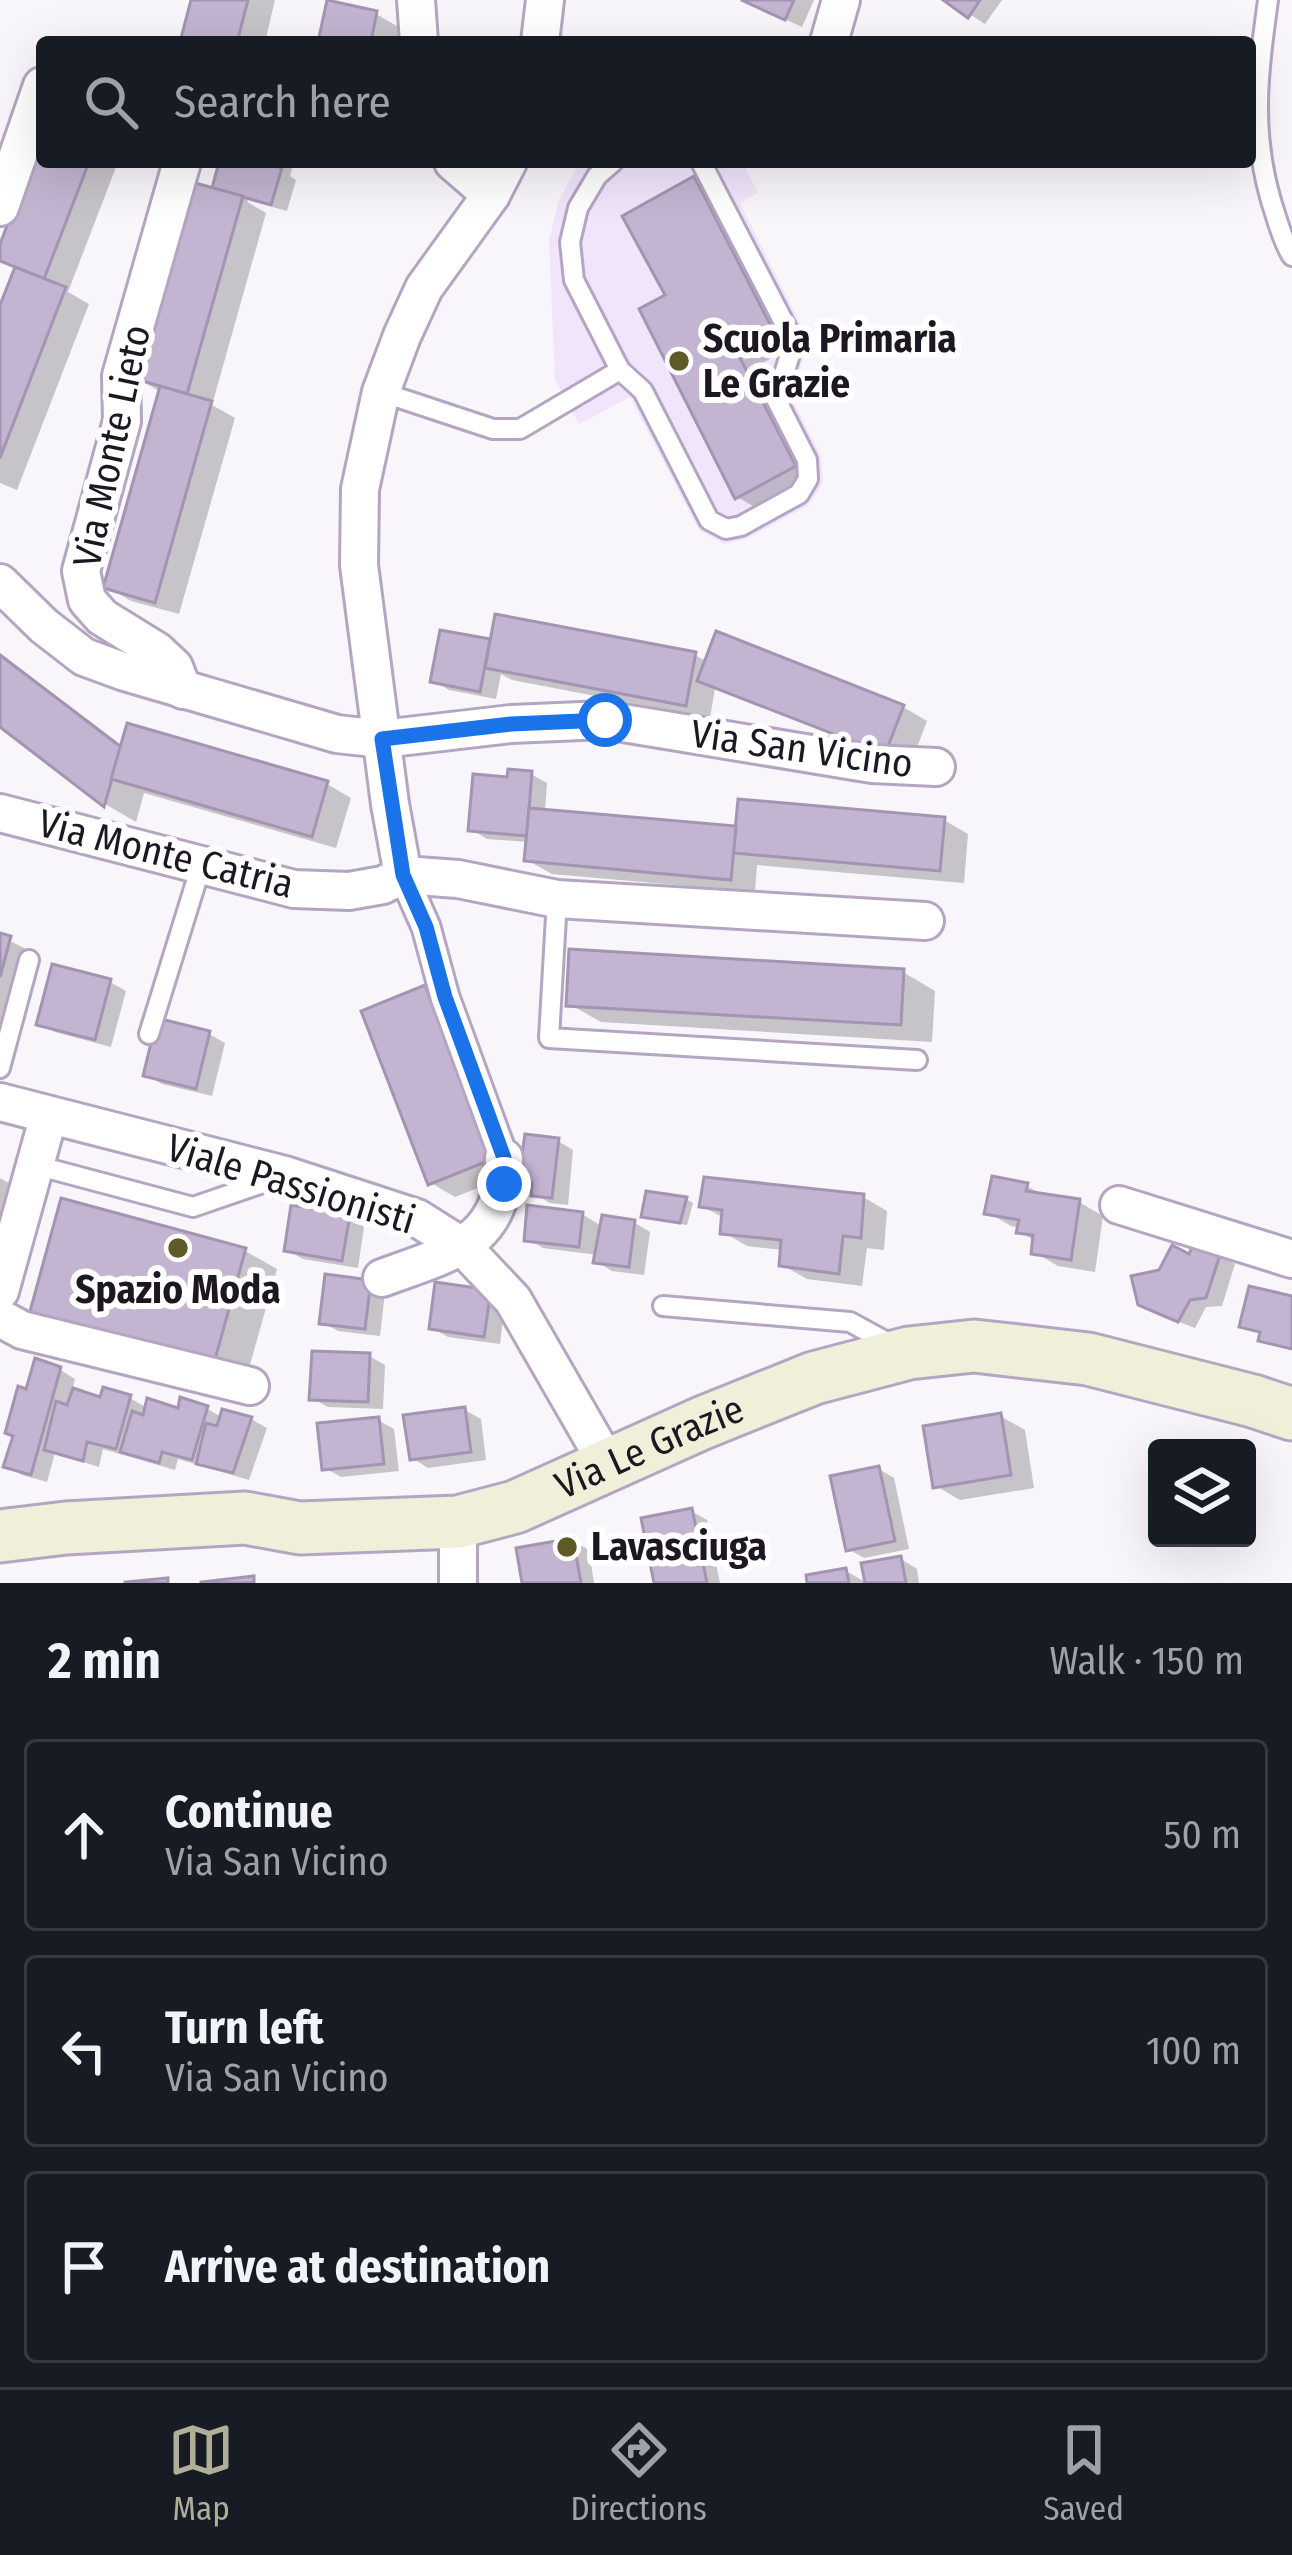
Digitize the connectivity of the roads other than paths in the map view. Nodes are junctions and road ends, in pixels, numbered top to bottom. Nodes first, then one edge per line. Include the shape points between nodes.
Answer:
1 (416, 0) edge
2 (545, 0) edge
3 (841, 0) edge
4 (1268, 0) edge
5 (419, 36) edge
6 (541, 36) edge
7 (831, 36) edge
8 (36, 103) edge
9 (180, 168) edge
10 (461, 168) edge
11 (505, 168) edge
12 (606, 168) edge
13 (704, 168) edge
14 (490, 195) junction
15 (0, 207) edge
16 (1292, 256) edge
17 (620, 370) junction
18 (381, 392) junction
19 (0, 583) edge
20 (184, 689) junction
21 (382, 739) junction
22 (935, 767) dead end
23 (0, 813) edge
24 (201, 866) junction
25 (403, 875) junction
26 (557, 899) junction
27 (925, 921) dead end
28 (29, 960) dead end
29 (149, 1034) dead end
30 (917, 1060) dead end
31 (0, 1068) edge
32 (0, 1102) edge
33 (49, 1115) junction
34 (504, 1158) joint
35 (34, 1166) junction
36 (285, 1175) junction
37 (1119, 1205) dead end
38 (463, 1247) junction
39 (1292, 1259) edge
40 (382, 1278) dead end
41 (0, 1292) edge
42 (663, 1306) dead end
43 (0, 1318) edge
44 (909, 1353) junction
45 (250, 1386) dead end
46 (1292, 1414) edge
47 (608, 1465) junction
48 (458, 1522) junction
49 (0, 1536) edge
50 (458, 1583) edge

1 - 5 street
2 - 6 street
3 - 7 street
4 - 16 lane via 1259,148
8 - 15 street
9 - 20 street, Via Monte Lieto via 121,376 122,421 81,571 87,600 157,651
10 - 14 street
11 - 14 street
12 - 17 lane via 578,208 571,242 574,280
13 - 17 lane via 794,342 776,399 807,460 799,494 741,526 709,520 643,391
14 - 18 street via 424,288
17 - 18 lane via 520,429 493,429
18 - 21 street via 360,489 359,565
19 - 20 street via 84,657
20 - 21 street via 337,734
21 - 22 street, Via San Vicino via 605,720
21 - 25 street
23 - 24 street, Via Monte Catria
24 - 25 street, Via Monte Catria via 295,890 349,891
24 - 29 lane
25 - 26 street
25 - 34 street
26 - 27 street
26 - 30 lane via 549,1038
28 - 31 lane
32 - 33 street, Viale Passionisti
33 - 35 street
33 - 36 street, Viale Passionisti
34 - 38 street via 494,1213
35 - 36 lane via 193,1207
35 - 41 street
36 - 38 street, Viale Passionisti via 417,1219
37 - 39 street
38 - 40 street
38 - 47 street, Viale Passionisti via 513,1300
42 - 44 lane via 850,1322
43 - 45 street
44 - 46 main road, Via Le Grazie via 974,1346 1088,1359
44 - 47 main road, Via Le Grazie via 814,1378
47 - 48 main road, Via Le Grazie via 515,1507
48 - 49 main road, Via Le Grazie via 301,1528 245,1517
48 - 50 street

